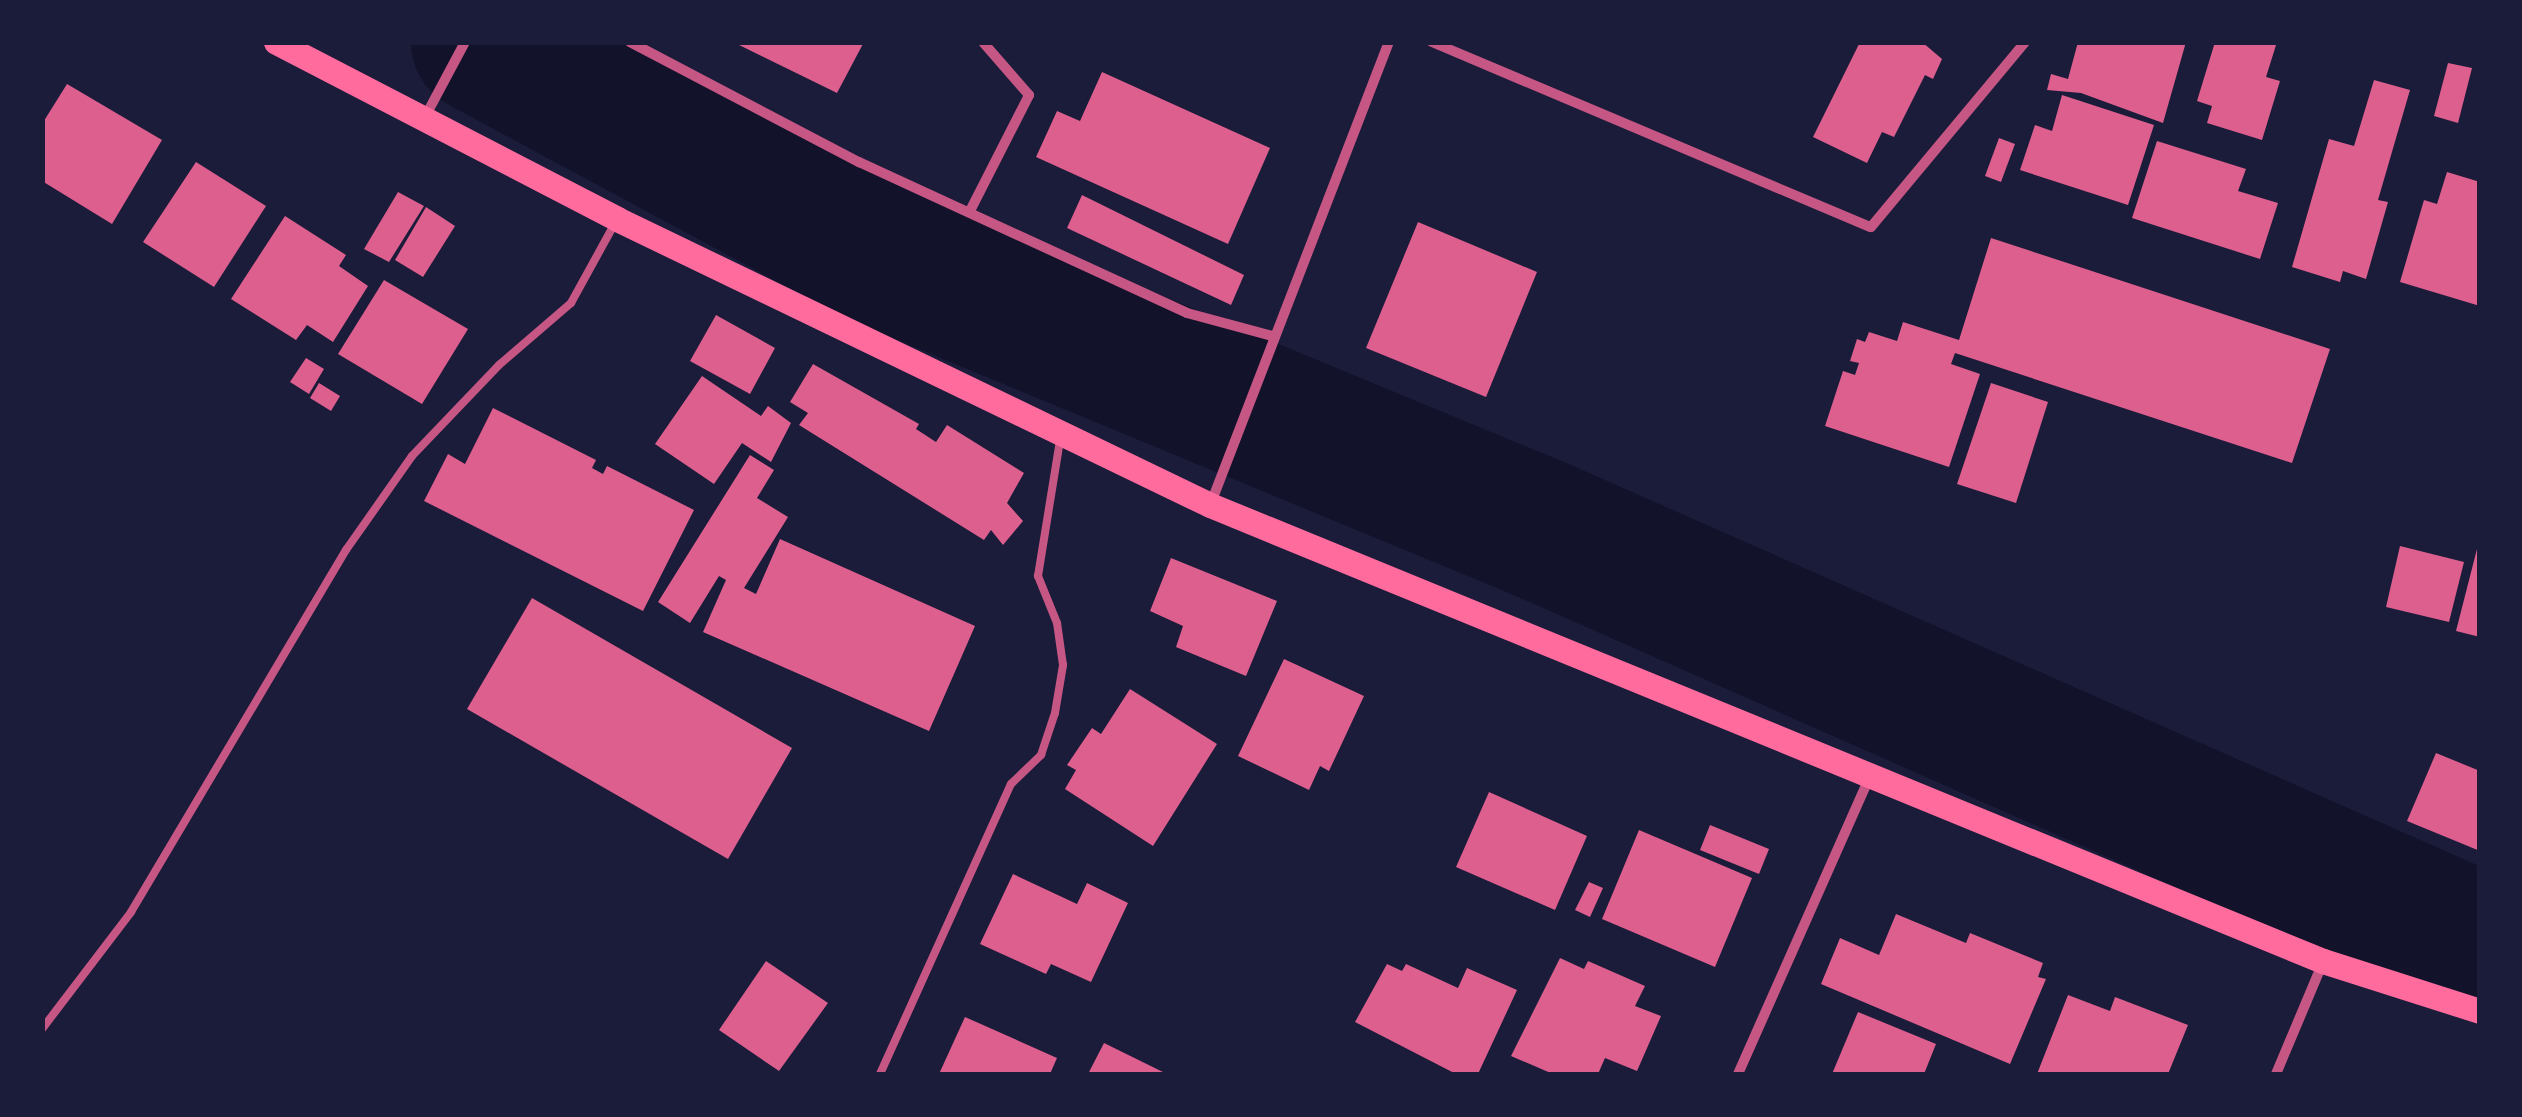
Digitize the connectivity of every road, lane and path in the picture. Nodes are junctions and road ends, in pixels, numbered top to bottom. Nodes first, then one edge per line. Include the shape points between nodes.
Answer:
1 (276, 42) edge
2 (465, 42) edge
3 (630, 42) edge
4 (983, 42) edge
5 (1389, 42) edge
6 (1432, 42) edge
7 (2025, 42) edge
8 (427, 114) junction
9 (971, 209) junction
10 (617, 220) junction
11 (1270, 341) junction
12 (1061, 436) junction
13 (1210, 506) junction
14 (1872, 771) junction
15 (2323, 961) junction
16 (2480, 1011) edge
17 (42, 1029) edge
18 (880, 1074) edge
19 (1738, 1074) edge
20 (2276, 1074) edge

1 - 8 main road
2 - 8 street
3 - 9 street via 859,162
4 - 9 street via 1030,95
5 - 11 street
6 - 7 street via 1871,227
8 - 10 main road
9 - 11 street via 1187,313
10 - 12 main road
10 - 17 lane via 571,304 498,365 412,456 357,534 131,912
11 - 13 street
12 - 13 main road
12 - 18 lane via 1038,576 1057,623 1063,665 1055,713 1041,755 1011,784
13 - 14 main road
14 - 15 main road
14 - 19 street
15 - 16 main road
15 - 20 street

